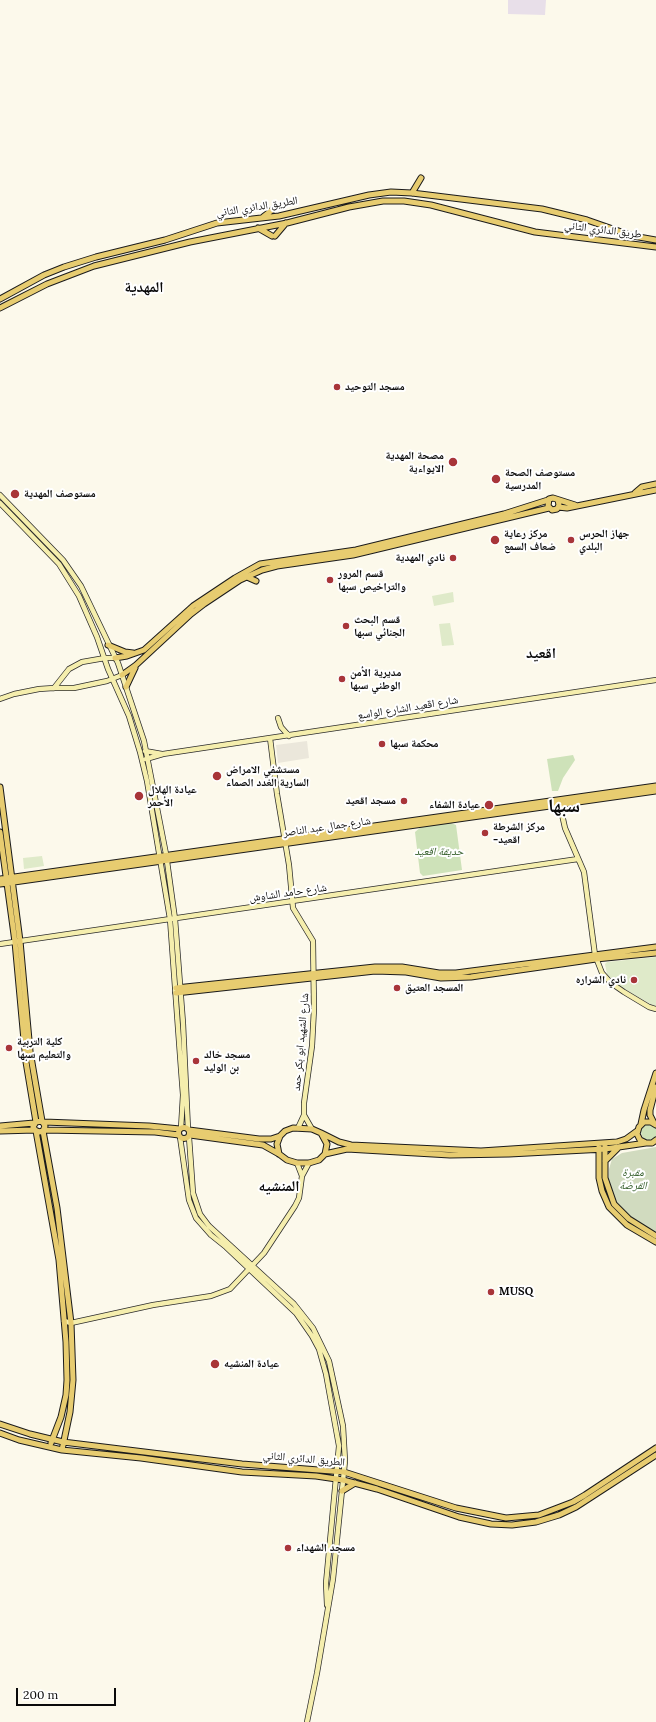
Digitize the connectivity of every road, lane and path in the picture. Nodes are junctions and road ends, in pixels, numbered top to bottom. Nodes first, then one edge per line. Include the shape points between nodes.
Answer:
1 (421, 178) dead end
2 (412, 193) junction
3 (276, 207) dead end
4 (260, 219) junction
5 (286, 223) junction
6 (258, 228) junction
7 (547, 234) joint
8 (656, 240) edge
9 (656, 247) edge
10 (0, 299) edge
11 (0, 308) edge
12 (656, 484) edge
13 (656, 490) edge
14 (635, 493) junction
15 (0, 495) edge
16 (548, 500) junction
17 (558, 500) junction
18 (0, 503) edge
19 (576, 505) junction
20 (558, 507) junction
21 (549, 508) junction
22 (247, 577) junction
23 (256, 581) dead end
24 (108, 645) junction
25 (138, 653) junction
26 (105, 658) junction
27 (115, 658) junction
28 (136, 665) junction
29 (122, 675) junction
30 (113, 679) junction
31 (656, 680) edge
32 (126, 687) junction
33 (54, 688) junction
34 (0, 699) edge
35 (278, 718) dead end
36 (289, 736) junction
37 (270, 738) junction
38 (147, 751) junction
39 (140, 752) junction
40 (163, 754) junction
41 (148, 759) junction
42 (142, 760) junction
43 (0, 787) edge
44 (656, 789) edge
45 (559, 802) junction
46 (568, 802) junction
47 (562, 814) junction
48 (0, 832) edge
49 (284, 841) junction
50 (166, 854) junction
51 (160, 855) junction
52 (578, 859) junction
53 (167, 861) junction
54 (161, 862) junction
55 (6, 881) edge
56 (292, 901) junction
57 (173, 919) junction
58 (17, 942) junction
59 (0, 944) edge
60 (656, 947) edge
61 (656, 953) edge
62 (595, 957) junction
63 (314, 976) junction
64 (178, 990) junction
65 (649, 1008) junction
66 (656, 1010) edge
67 (656, 1014) edge
68 (656, 1073) edge
69 (656, 1087) edge
70 (304, 1115) junction
71 (35, 1122) junction
72 (43, 1122) junction
73 (641, 1124) junction
74 (655, 1124) edge
75 (0, 1126) edge
76 (181, 1128) junction
77 (298, 1128) junction
78 (312, 1129) junction
79 (44, 1130) junction
80 (0, 1131) edge
81 (35, 1131) junction
82 (638, 1131) junction
83 (189, 1133) junction
84 (321, 1133) junction
85 (180, 1136) junction
86 (280, 1136) junction
87 (655, 1141) edge
88 (646, 1143) junction
89 (599, 1146) junction
90 (605, 1146) junction
91 (619, 1147) junction
92 (589, 1148) junction
93 (279, 1154) junction
94 (326, 1154) junction
95 (599, 1158) junction
96 (605, 1162) junction
97 (297, 1163) junction
98 (309, 1163) junction
99 (302, 1176) junction
100 (656, 1236) edge
101 (656, 1242) edge
102 (253, 1266) junction
103 (249, 1270) junction
104 (64, 1321) junction
105 (71, 1323) junction
106 (0, 1424) edge
107 (0, 1434) edge
108 (52, 1440) junction
109 (63, 1442) junction
110 (50, 1448) junction
111 (656, 1448) edge
112 (62, 1450) junction
113 (656, 1455) edge
114 (337, 1471) junction
115 (344, 1472) junction
116 (336, 1479) junction
117 (343, 1480) junction
118 (356, 1483) junction
119 (342, 1491) junction
120 (327, 1609) junction
121 (307, 1722) edge

1 - 2 main road
2 - 4 main road, الطريق الدائري الثاني via 369,195
2 - 8 main road, الطريق الدائري الثاني via 551,211 602,224 633,236
3 - 4 main road
4 - 10 main road, الطريق الدائري الثاني via 217,223 165,240 96,257 44,275
5 - 6 main road, الطريق الدائري الثاني
5 - 6 main road via 273,236
5 - 7 main road, الطريق الدائري الثاني via 349,207 395,201 431,205
6 - 11 main road, الطريق الدائري الثاني via 94,266 47,284
7 - 9 main road, طريق الدائري الثاني
12 - 14 main road via 642,486
13 - 14 main road
14 - 19 main road
15 - 24 street via 63,560 81,586
16 - 17 main road
16 - 21 main road
16 - 25 main road via 504,514 356,550 260,564 194,606
17 - 19 main road
17 - 20 main road
18 - 26 street via 59,564 79,596
19 - 20 main road
20 - 21 main road via 554,510
21 - 22 main road via 353,555 264,569
22 - 23 main road
22 - 28 main road via 190,614
24 - 25 main road via 125,652
24 - 27 street
25 - 27 main road
26 - 27 street
26 - 30 street
26 - 33 street via 82,662 69,670
27 - 29 street
28 - 29 main road
28 - 32 main road
29 - 30 street
29 - 32 street
30 - 33 street via 74,688
30 - 39 street via 129,716
31 - 36 street, شارع اقعيد الشارع الواسع
32 - 38 street
33 - 34 street via 19,693
35 - 36 street via 281,727
36 - 37 street, شارع اقعيد الشارع الواسع
37 - 40 street, شارع اقعيد الشارع الواسع
37 - 49 street, شارع الشهيد ابو بكر حمد
38 - 39 street
38 - 40 street
38 - 41 street
39 - 42 street
40 - 41 street
41 - 42 street
41 - 50 street
42 - 51 street
43 - 55 main road
44 - 45 main road, شارع جمال عبد الناصر
44 - 46 main road, شارع جمال عبد الناصر
45 - 46 main road, شارع جمال عبد الناصر
45 - 47 street
45 - 49 main road, شارع جمال عبد الناصر
46 - 47 street
47 - 52 street
48 - 55 main road
49 - 50 main road, شارع جمال عبد الناصر
49 - 53 main road, شارع جمال عبد الناصر
49 - 56 street, شارع الشهيد ابو بكر حمد
50 - 51 main road, شارع جمال عبد الناصر
50 - 53 street
51 - 54 street
51 - 55 main road, شارع جمال عبد الناصر
52 - 56 street, شارع حامد الشاوش
52 - 62 street via 585,876
53 - 54 main road, شارع جمال عبد الناصر
53 - 57 street
54 - 55 main road, شارع جمال عبد الناصر
54 - 57 street
55 - 58 main road
56 - 57 street, شارع حامد الشاوش
56 - 63 street, شارع الشهيد ابو بكر حمد via 294,911 312,941
57 - 58 street, شارع حامد الشاوش
57 - 64 street
58 - 59 street, شارع حامد الشاوش
58 - 71 main road via 26,1062
58 - 72 main road via 30,1051
60 - 62 main road
61 - 62 main road
62 - 63 main road via 471,977 441,978 385,971
62 - 65 street via 603,975 611,983
63 - 64 main road
63 - 70 street, شارع الشهيد ابو بكر حمد via 314,1009
64 - 76 street via 183,1094
64 - 83 street
65 - 66 street
65 - 67 street
68 - 73 main road
69 - 74 main road via 650,1110
70 - 77 street, شارع الشهيد ابو بكر حمد
70 - 78 street
71 - 72 main road
71 - 75 main road
71 - 81 main road
72 - 76 main road
72 - 79 main road
73 - 74 main road
73 - 82 main road
76 - 83 main road
76 - 85 main road
77 - 78 main road
77 - 86 main road via 285,1131
78 - 84 main road
79 - 81 main road
79 - 85 main road via 155,1132
79 - 105 main road
80 - 81 main road
81 - 104 main road via 59,1260
82 - 88 main road via 640,1140
82 - 90 main road
83 - 85 main road via 185,1138
83 - 86 main road via 260,1139
83 - 93 main road via 260,1144
83 - 102 street via 193,1193 200,1214 209,1226
84 - 89 main road via 351,1145 447,1151
84 - 94 main road via 327,1144
85 - 103 street via 193,1213 208,1232
86 - 93 main road via 277,1144
87 - 88 main road
88 - 91 main road
89 - 90 main road
89 - 92 main road
89 - 95 main road
90 - 91 main road
90 - 96 main road
91 - 96 main road
92 - 94 main road via 480,1155 347,1149
92 - 95 main road
93 - 97 main road
94 - 98 main road via 319,1160
95 - 101 main road via 600,1181 609,1207 627,1225
96 - 100 main road via 605,1180 616,1207 634,1223
97 - 98 main road
97 - 99 street
98 - 99 street
99 - 102 street via 298,1202
102 - 103 street
102 - 115 street via 303,1314 321,1341 330,1361 343,1426
103 - 105 street via 230,1289 211,1296 153,1305
103 - 114 street via 296,1313 319,1349 338,1435
104 - 105 street
104 - 108 main road via 66,1395
105 - 109 main road via 73,1380 70,1412
106 - 108 main road, الطريق الدائري الثاني
107 - 110 main road, الطريق الدائري الثاني
108 - 109 main road, الطريق الدائري الثاني
108 - 110 main road
109 - 112 main road
109 - 114 main road, الطريق الدائري الثاني via 242,1464
110 - 112 main road, الطريق الدائري الثاني
111 - 115 main road, الطريق الدائري الثاني via 573,1502 539,1514 515,1518 472,1513
112 - 116 main road, الطريق الدائري الثاني via 242,1472
113 - 118 main road, الطريق الدائري الثاني via 576,1507 560,1515 524,1524 502,1525 470,1520
114 - 115 main road, الطريق الدائري الثاني
114 - 116 street
115 - 117 street
116 - 117 main road, الطريق الدائري الثاني
116 - 120 street via 326,1583
117 - 118 main road, الطريق الدائري الثاني
117 - 119 street
118 - 119 main road
119 - 120 street via 333,1579
120 - 121 street

